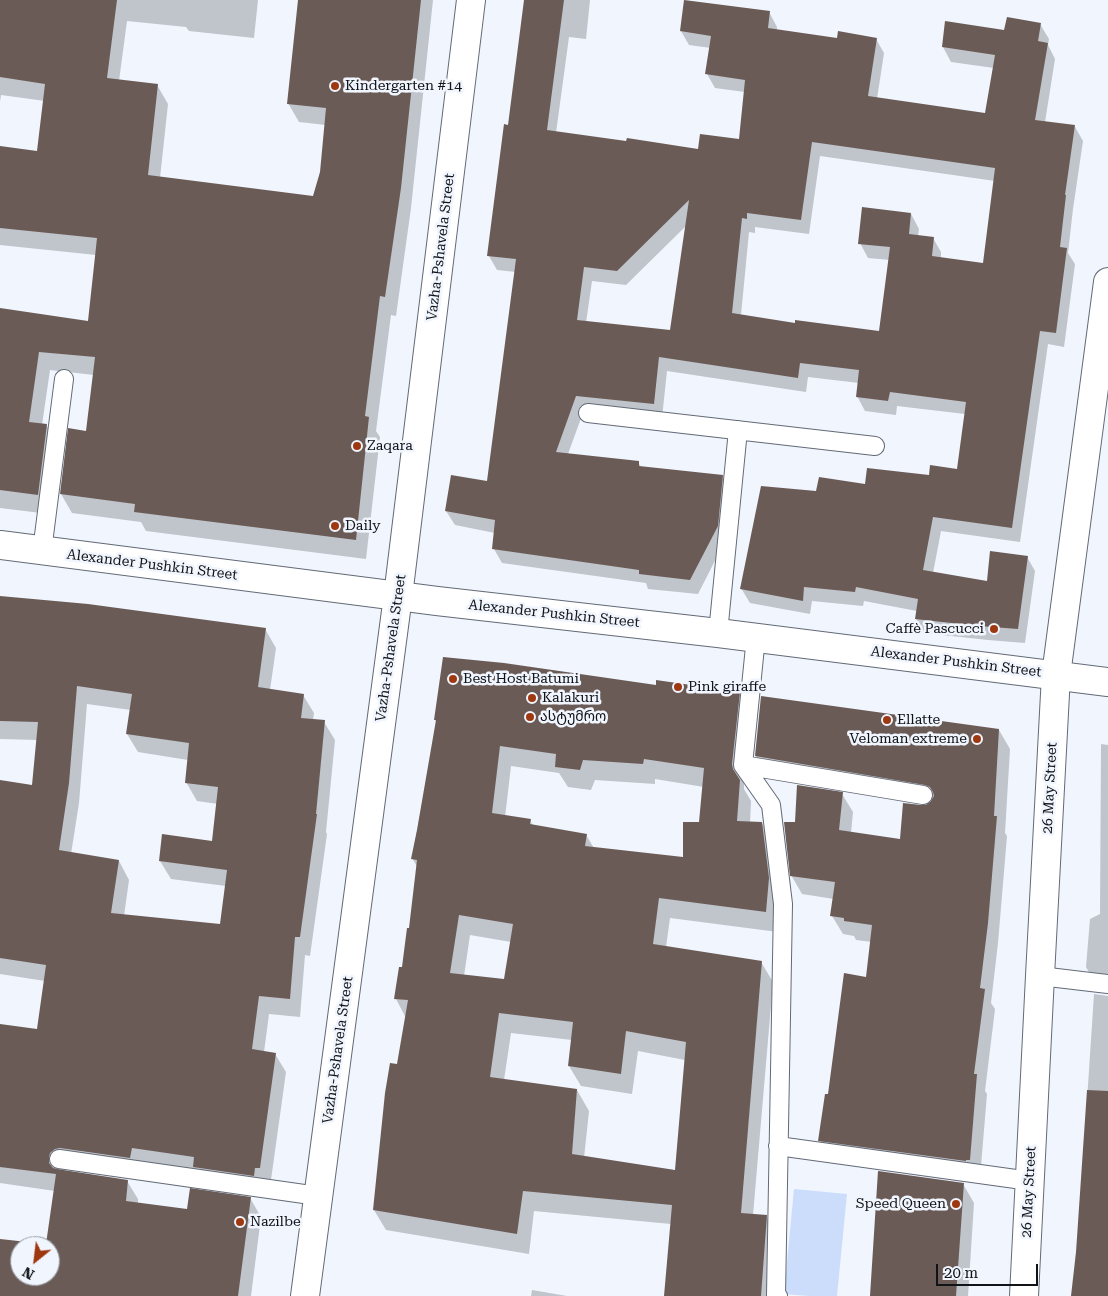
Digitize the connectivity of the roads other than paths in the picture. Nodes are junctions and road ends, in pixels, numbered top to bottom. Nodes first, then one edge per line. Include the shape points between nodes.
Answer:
1 (471, 0) edge
2 (1108, 282) edge
3 (1108, 287) edge
4 (64, 378) dead end
5 (588, 413) dead end
6 (738, 430) junction
7 (874, 446) dead end
8 (0, 545) edge
9 (42, 551) junction
10 (398, 596) junction
11 (718, 633) junction
12 (756, 637) junction
13 (1056, 675) junction
14 (1108, 682) edge
15 (743, 765) junction
16 (923, 795) dead end
17 (1040, 976) junction
18 (1108, 984) edge
19 (778, 1146) junction
20 (59, 1159) dead end
21 (1030, 1182) junction
22 (318, 1196) junction
23 (305, 1296) edge
24 (778, 1296) edge
25 (1024, 1296) edge

1 - 10 street, Vazha-Pshavela Street
2 - 3 street, 26 May Street
3 - 13 street, 26 May Street
4 - 9 lane
5 - 6 lane
6 - 7 lane
6 - 11 lane
8 - 9 street, Alexander Pushkin Street
9 - 10 street, Alexander Pushkin Street
10 - 11 street, Alexander Pushkin Street
10 - 22 street, Vazha-Pshavela Street
11 - 12 street, Alexander Pushkin Street
12 - 13 street, Alexander Pushkin Street
12 - 15 lane
13 - 14 street, Alexander Pushkin Street
13 - 17 street, 26 May Street
15 - 16 lane
15 - 19 lane via 771,805 783,904
17 - 18 lane
17 - 21 street, 26 May Street
19 - 21 lane
19 - 24 lane
20 - 22 lane
21 - 25 street, 26 May Street
22 - 23 street, Vazha-Pshavela Street

